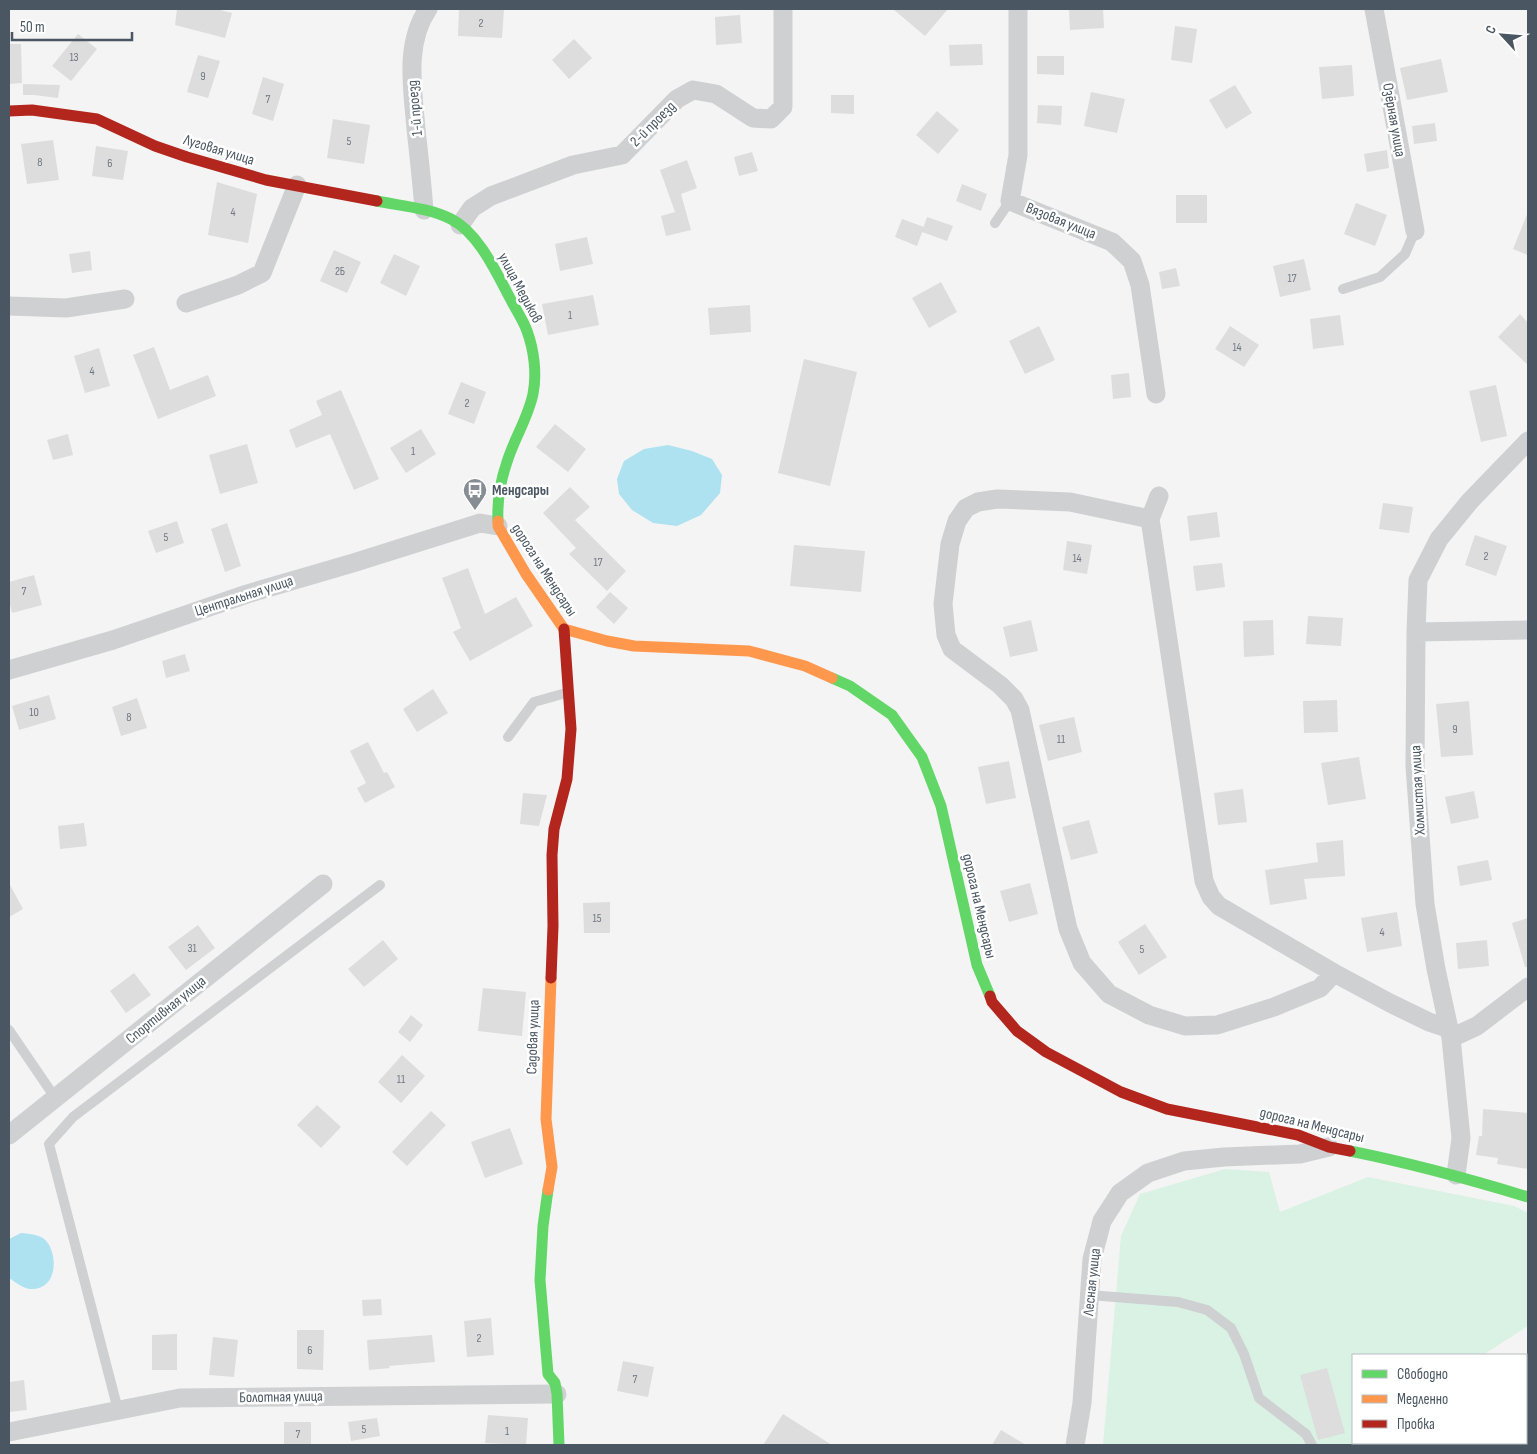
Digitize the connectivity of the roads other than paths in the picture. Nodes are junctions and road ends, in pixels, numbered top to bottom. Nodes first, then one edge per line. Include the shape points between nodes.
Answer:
1 (428, 9) edge
2 (783, 9) edge
3 (1018, 9) edge
4 (1374, 9) edge
5 (9, 111) edge
6 (297, 185) junction
7 (1010, 201) junction
8 (424, 210) junction
9 (995, 223) dead end
10 (460, 225) junction
11 (1414, 231) joint
12 (1343, 289) dead end
13 (124, 299) dead end
14 (186, 303) dead end
15 (9, 306) edge
16 (1156, 394) dead end
17 (1528, 441) edge
18 (1159, 496) dead end
19 (1150, 519) junction
20 (489, 524) junction
21 (564, 628) junction
22 (1528, 630) edge
23 (1416, 632) junction
24 (9, 670) edge
25 (570, 692) junction
26 (508, 737) dead end
27 (323, 884) dead end
28 (380, 885) dead end
29 (1334, 972) junction
30 (1528, 986) edge
31 (9, 1030) edge
32 (1450, 1034) junction
33 (56, 1099) junction
34 (9, 1135) edge
35 (1329, 1147) junction
36 (1456, 1175) junction
37 (1528, 1197) edge
38 (1089, 1295) junction
39 (556, 1394) junction
40 (118, 1410) junction
41 (9, 1432) edge
42 (558, 1445) edge
43 (1075, 1445) edge
44 (1312, 1445) edge

1 - 8 street, 1-й проезд via 421,18 414,42 412,76
2 - 10 street, 2-й проезд via 783,107 771,118 753,118 716,94 693,90 677,99 622,155 573,166 491,196 472,208
3 - 7 street, Вязовая улица via 1018,156
4 - 11 street, Озёрная улица
5 - 6 street, Луговая улица via 32,110 97,119 187,157 266,180
6 - 8 street, Луговая улица
6 - 14 street via 262,272 238,285
7 - 9 lane
7 - 16 street, Вязовая улица via 1112,242 1132,261 1140,285
8 - 10 street, улица Медиков
10 - 20 street, улица Медиков via 492,263 526,330 534,359 534,394 507,460
11 - 12 lane via 1405,254 1380,276
13 - 15 street via 66,308
17 - 23 street, Холмистая улица via 1470,501 1439,539 1418,580
18 - 19 street
19 - 29 street via 1204,881 1219,906
19 - 29 street via 1070,502 997,499 966,508 957,521 950,544 943,604 946,635 952,649 1000,685 1014,698 1020,710 1068,929 1082,963 1110,994 1149,1015 1185,1026 1217,1026 1320,988
20 - 21 street, дорога на Мендсары
20 - 24 street, Центральная улица via 248,594 113,640
21 - 25 street, Садовая улица
21 - 35 street, дорога на Мендсары via 634,646 749,651 806,666 850,686 892,715 922,757 941,806 977,966 992,1002 1017,1031 1046,1052 1131,1095 1167,1109 1298,1135
22 - 23 street
23 - 32 street, Холмистая улица via 1415,766 1424,904
25 - 26 lane via 534,702
25 - 39 street, Садовая улица via 571,728 566,779 554,829 552,855 553,926 546,1119 552,1167 543,1226 540,1280 544,1349 548,1374 555,1383
27 - 33 street, Спортивная улица
28 - 40 lane via 73,1117 49,1144
29 - 32 street
30 - 32 street via 1477,1026
31 - 33 lane
32 - 36 street, Холмистая улица via 1461,1138
33 - 34 street, Спортивная улица
35 - 36 street, дорога на Мендсары
35 - 38 street, Лесная улица via 1300,1154 1184,1161 1148,1173 1120,1193 1102,1221 1092,1258
36 - 37 street, дорога на Мендсары
38 - 43 street, Лесная улица via 1082,1403
38 - 44 lane via 1178,1302 1207,1310 1231,1328 1259,1398 1306,1434
39 - 40 street, Болотная улица via 180,1398
39 - 42 street, Садовая улица
40 - 41 street, Болотная улица

